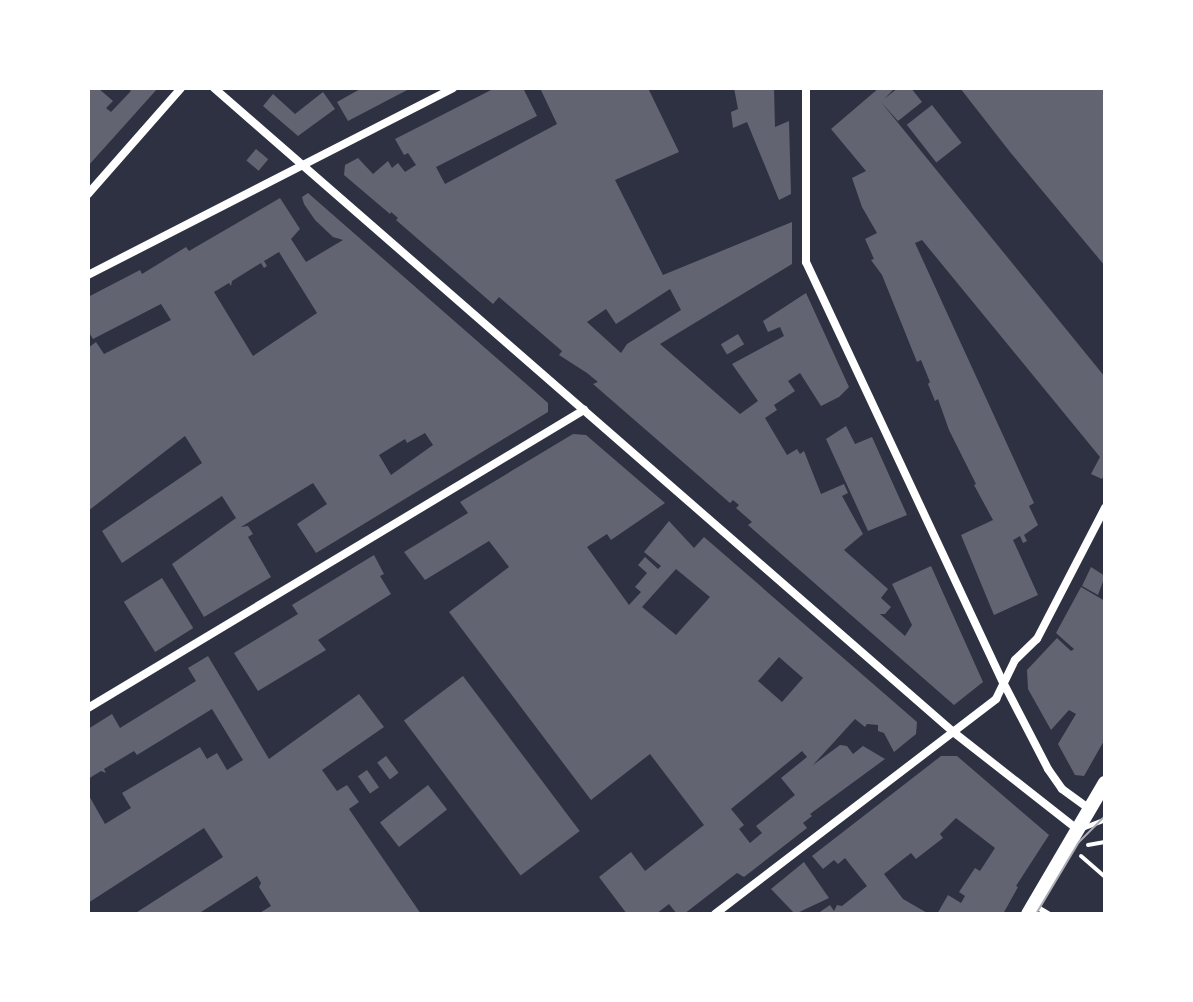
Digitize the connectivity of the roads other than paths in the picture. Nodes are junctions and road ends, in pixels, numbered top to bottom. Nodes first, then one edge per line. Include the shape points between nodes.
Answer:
1 (181, 88) edge
2 (214, 88) edge
3 (453, 88) edge
4 (806, 88) edge
5 (302, 165) junction
6 (88, 194) edge
7 (88, 275) edge
8 (584, 410) junction
9 (1105, 508) edge
10 (1004, 684) junction
11 (88, 708) edge
12 (952, 731) junction
13 (1105, 783) edge
14 (1098, 808) edge
15 (1105, 819) edge
16 (1077, 829) junction
17 (1031, 909) edge
18 (715, 914) edge
19 (1049, 914) edge

1 - 6 street
2 - 5 street
3 - 5 street
4 - 10 street via 806,262
5 - 7 street
5 - 8 street
8 - 11 street
8 - 12 street
9 - 10 street via 1037,639 1015,660
10 - 12 street via 996,699
10 - 14 street via 1062,789
12 - 16 street
12 - 18 street
13 - 14 main road
14 - 16 main road
15 - 16 lane
16 - 17 main road
17 - 19 lane

